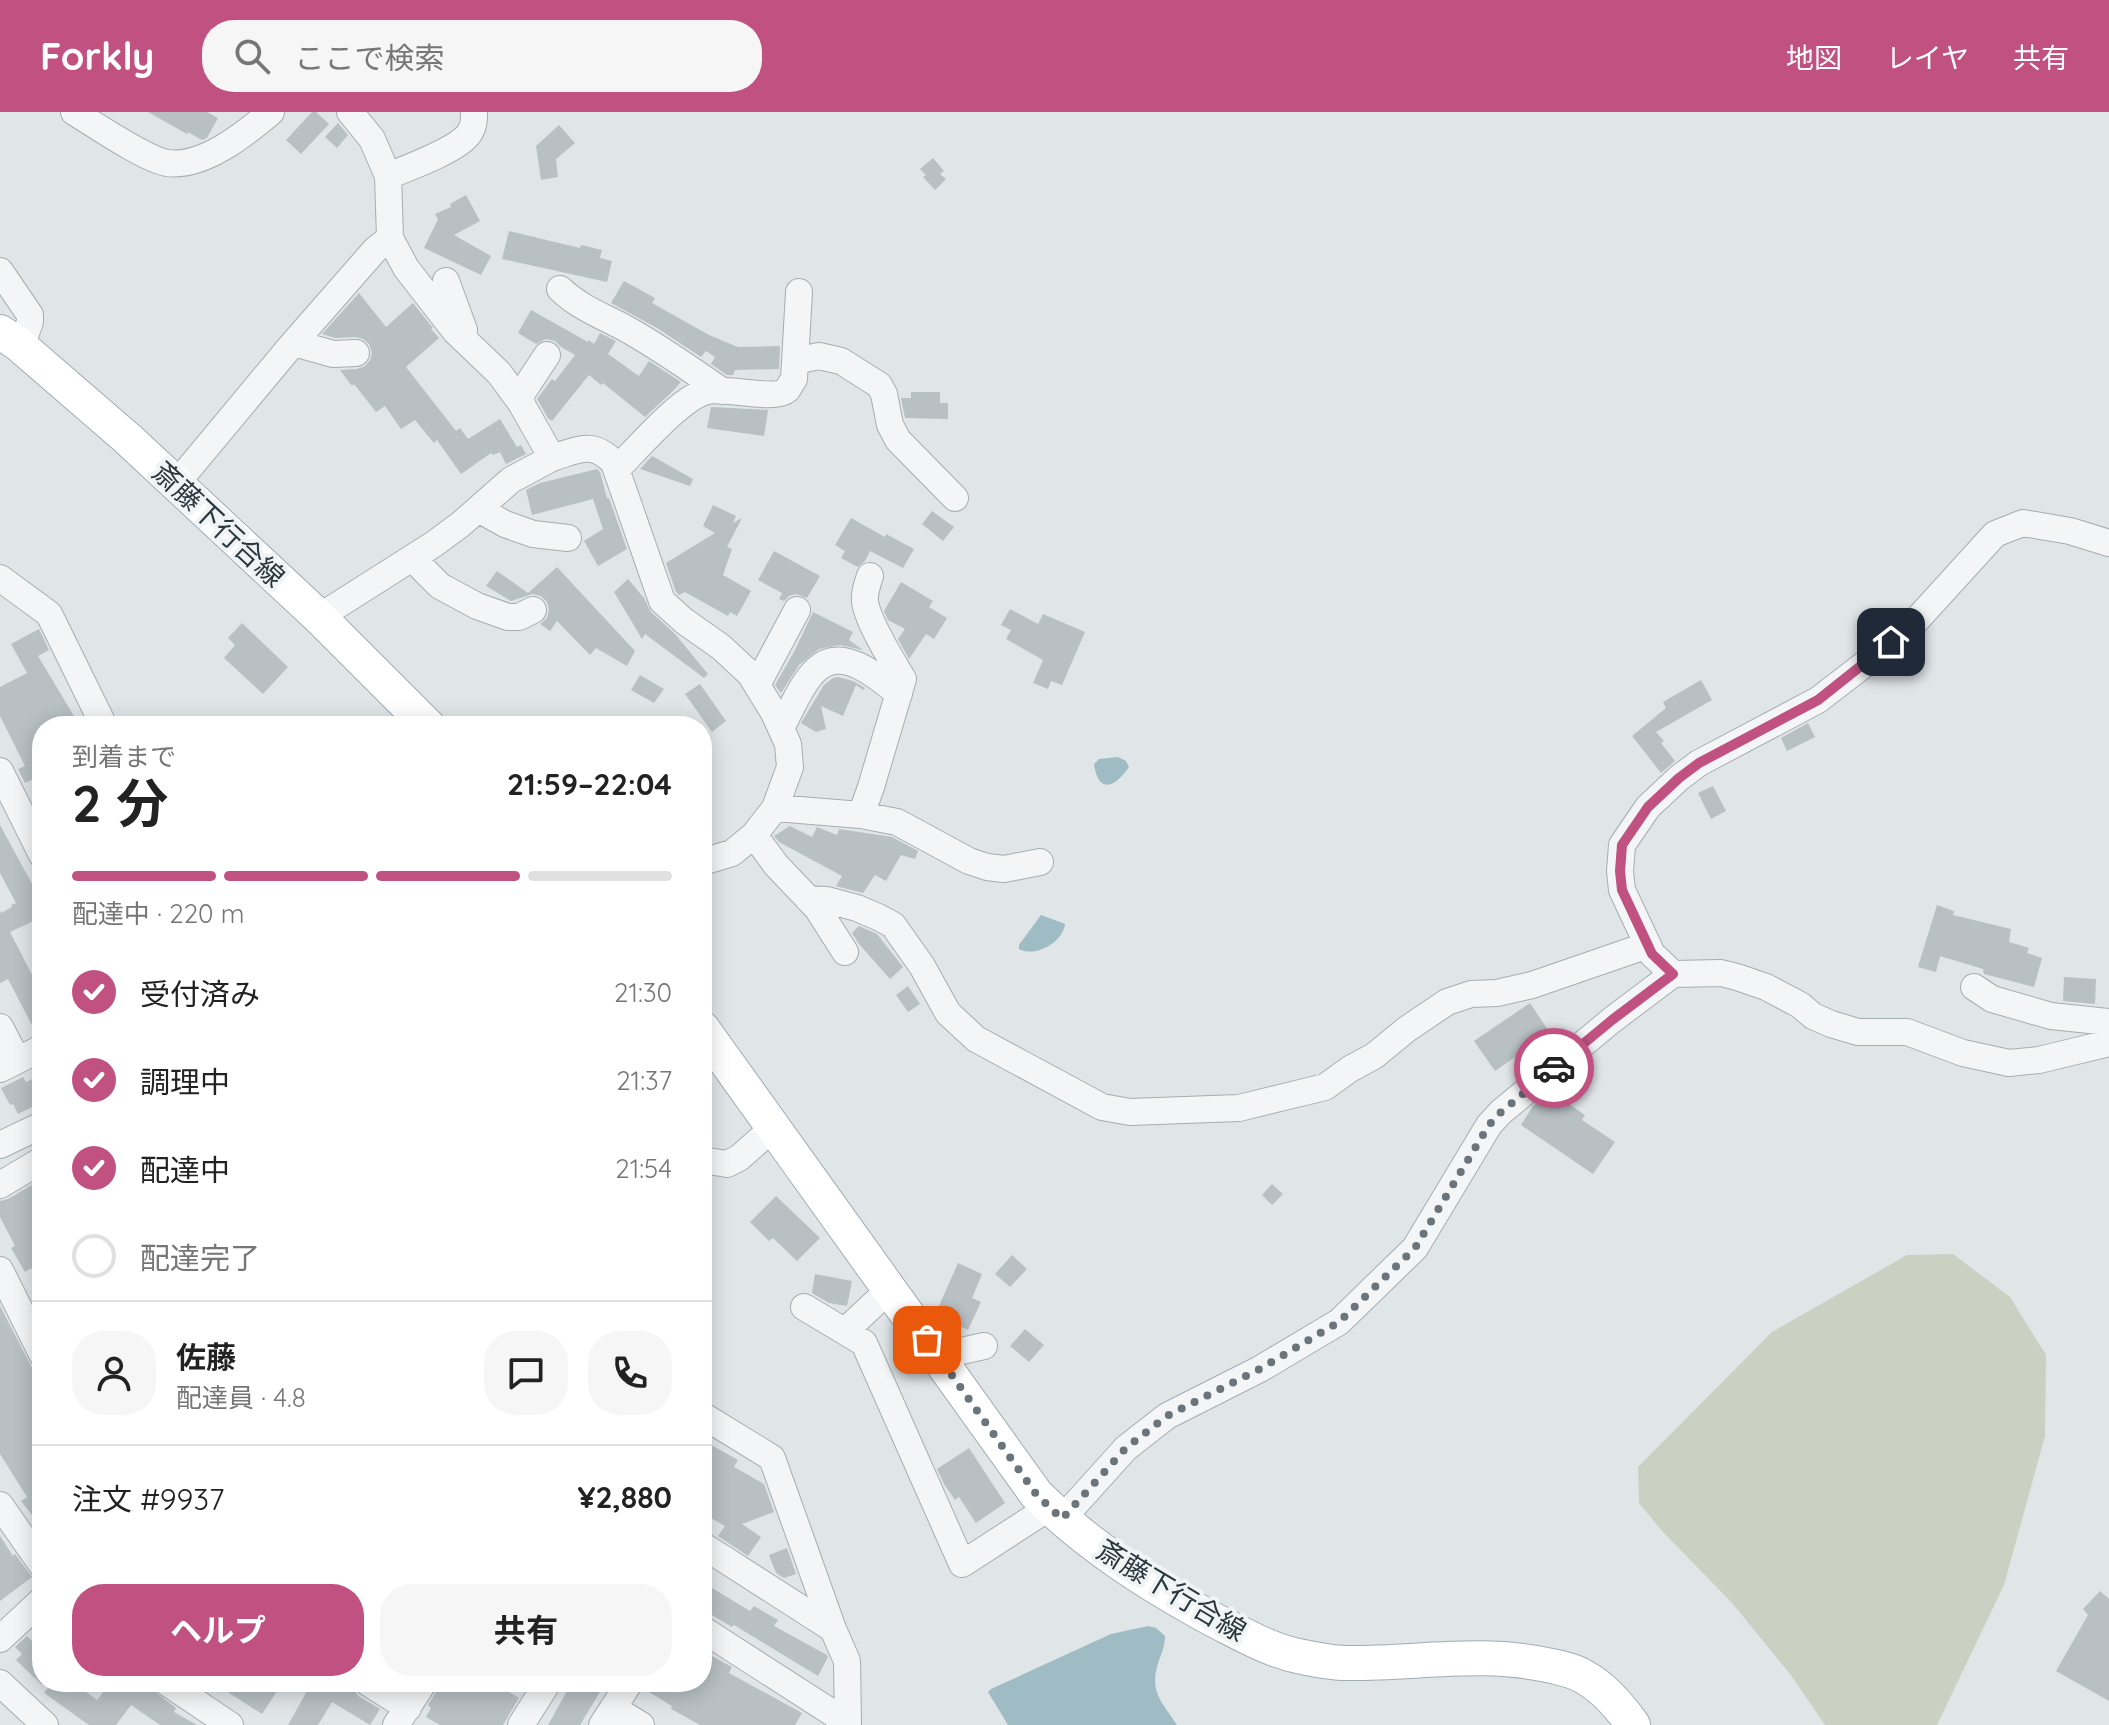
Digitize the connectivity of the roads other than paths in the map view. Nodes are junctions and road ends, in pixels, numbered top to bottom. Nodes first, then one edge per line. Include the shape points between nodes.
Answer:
1 (74, 112) edge
2 (271, 112) edge
3 (350, 112) edge
4 (474, 112) edge
5 (388, 176) junction
6 (390, 238) junction
7 (0, 271) edge
8 (446, 281) dead end
9 (560, 289) dead end
10 (799, 292) dead end
11 (11, 339) edge
12 (294, 343) junction
13 (470, 345) junction
14 (356, 353) dead end
15 (547, 355) dead end
16 (795, 361) junction
17 (722, 391) junction
18 (518, 399) junction
19 (552, 458) junction
20 (617, 469) junction
21 (176, 484) junction
22 (955, 498) dead end
23 (478, 509) junction
24 (568, 538) dead end
25 (2109, 543) edge
26 (412, 558) junction
27 (870, 576) dead end
28 (0, 578) edge
29 (533, 610) dead end
30 (797, 610) dead end
31 (319, 617) junction
32 (757, 685) junction
33 (899, 694) junction
34 (400, 712) edge
35 (99, 716) edge
36 (781, 728) junction
37 (0, 771) edge
38 (775, 808) junction
39 (861, 815) junction
40 (32, 820) edge
41 (754, 835) junction
42 (712, 859) edge
43 (1040, 862) dead end
44 (808, 899) junction
45 (1648, 945) junction
46 (845, 952) dead end
47 (1673, 974) junction
48 (1974, 987) dead end
49 (2109, 1022) edge
50 (0, 1027) edge
51 (712, 1042) edge
52 (2109, 1043) edge
53 (32, 1053) edge
54 (8, 1064) edge
55 (773, 1128) junction
56 (32, 1130) edge
57 (0, 1145) edge
58 (712, 1162) edge
59 (32, 1166) edge
60 (0, 1185) edge
61 (0, 1270) edge
62 (890, 1289) junction
63 (804, 1307) dead end
64 (845, 1331) junction
65 (32, 1334) edge
66 (984, 1346) dead end
67 (939, 1356) junction
68 (712, 1421) edge
69 (0, 1505) edge
70 (1056, 1513) junction
71 (32, 1551) edge
72 (712, 1551) edge
73 (32, 1609) edge
74 (833, 1629) junction
75 (712, 1636) edge
76 (0, 1639) edge
77 (0, 1683) edge
78 (181, 1692) edge
79 (377, 1692) edge
80 (418, 1692) edge
81 (542, 1692) edge
82 (624, 1692) edge
83 (402, 1716) edge
84 (608, 1716) edge
85 (848, 1724) edge
86 (45, 1725) edge
87 (230, 1725) edge
88 (521, 1725) edge
89 (641, 1725) edge
90 (1633, 1725) edge

1 - 2 street via 145,154 171,163 214,155
3 - 5 street via 372,139
4 - 5 street via 467,136
5 - 6 street
6 - 12 street
6 - 13 street via 406,268
7 - 11 street via 30,315 30,322
8 - 13 street
9 - 17 street via 575,304 673,357
10 - 16 street
11 - 21 main road, 斎藤下行合線
12 - 14 street via 333,354
12 - 21 street
13 - 18 street
15 - 18 street
16 - 17 street via 794,379 783,392
16 - 22 street via 819,356 841,361 879,385 898,440
17 - 20 street via 691,398
18 - 19 street
19 - 20 street via 595,448
19 - 23 street via 511,480
20 - 32 street via 662,601 721,647
21 - 31 main road, 斎藤下行合線
23 - 24 street via 533,534
23 - 26 street
25 - 45 street via 2023,523 1995,534 1913,624 1818,700 1679,778 1648,807 1622,845 1622,890
26 - 29 street via 440,586 477,606 508,617
26 - 31 street
27 - 33 street via 865,605 903,679
28 - 35 street via 49,614
30 - 32 street
31 - 34 main road, 斎藤下行合線
32 - 36 street
33 - 36 street via 872,672 848,662 831,662 818,667 808,680
33 - 39 street
36 - 38 street via 790,767
37 - 40 street
38 - 39 street
38 - 41 street
39 - 43 street via 897,822 987,867
41 - 42 street via 732,853
41 - 44 street
44 - 45 street via 857,908 893,925 948,1013 976,1039 1102,1107 1130,1112 1239,1108 1325,1087 1447,1002 1532,985
44 - 46 street
45 - 47 street
47 - 52 street via 1737,977 1766,987 1831,1024 1858,1032 1907,1032 2009,1063
47 - 70 street via 1501,1112 1415,1248 1339,1322 1167,1416
48 - 49 street via 1992,999 2051,1016
50 - 54 street
51 - 55 main road, 斎藤下行合線
53 - 54 street
55 - 58 street via 739,1158 727,1164
55 - 62 main road, 斎藤下行合線
56 - 57 street
59 - 60 street
61 - 65 street
62 - 64 street
62 - 67 main road, 斎藤下行合線
63 - 64 street
64 - 70 street via 864,1343 962,1564
66 - 67 street
67 - 70 main road, 斎藤下行合線 via 1036,1494
68 - 74 street via 772,1458
69 - 71 street
70 - 90 main road, 斎藤下行合線 via 1104,1553 1190,1606 1294,1655 1344,1663 1501,1658 1537,1663 1586,1678
72 - 74 street
73 - 76 street
74 - 85 street via 847,1661
75 - 85 street
77 - 86 street
78 - 87 street
79 - 83 street
80 - 83 street
81 - 88 street
82 - 84 street
84 - 89 street

